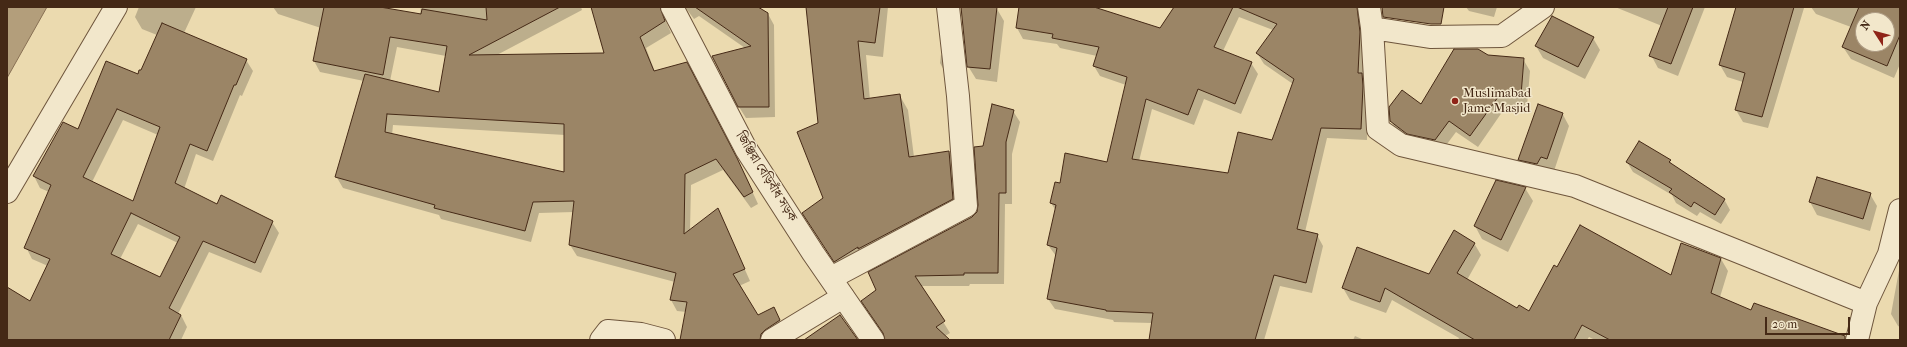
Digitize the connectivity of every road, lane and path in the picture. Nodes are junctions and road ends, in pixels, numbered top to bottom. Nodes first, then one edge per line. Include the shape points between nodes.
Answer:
1 (116, 7) edge
2 (672, 7) edge
3 (948, 7) edge
4 (1369, 7) edge
5 (1543, 7) edge
6 (1372, 28) junction
7 (7, 192) edge
8 (1900, 210) edge
9 (831, 278) junction
10 (843, 297) junction
11 (1866, 303) junction
12 (601, 340) edge
13 (664, 340) edge
14 (772, 340) edge
15 (873, 340) edge
16 (1857, 340) edge

1 - 7 street
2 - 9 street, জিঞ্জিরা বেড়িবাঁধ সড়ক via 746,149
3 - 9 street via 966,206
4 - 6 street
5 - 6 street via 1502,36 1430,37
6 - 11 street via 1378,129 1401,145 1575,186
8 - 11 street via 1889,254
9 - 10 street, জিঞ্জিরা বেড়িবাঁধ সড়ক
10 - 14 street
10 - 15 street, জিঞ্জিরা বেড়িবাঁধ সড়ক
11 - 16 street
12 - 13 street via 608,331 641,334

